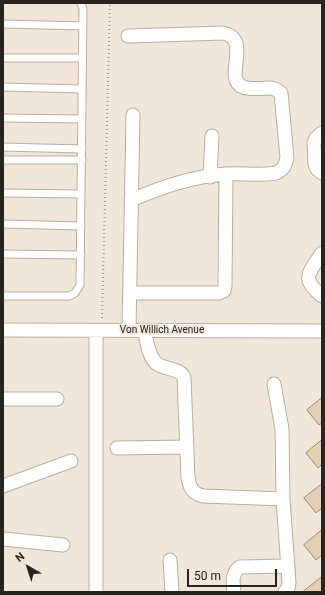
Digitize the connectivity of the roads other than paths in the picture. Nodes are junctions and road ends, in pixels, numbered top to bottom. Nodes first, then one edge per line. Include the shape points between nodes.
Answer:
1 (81, 3) edge
2 (3, 24) edge
3 (83, 26) junction
4 (128, 36) dead end
5 (3, 58) edge
6 (82, 58) junction
7 (3, 88) edge
8 (82, 89) junction
9 (134, 114) dead end
10 (3, 118) edge
11 (82, 119) junction
12 (322, 133) edge
13 (212, 136) dead end
14 (3, 146) edge
15 (82, 149) junction
16 (3, 160) edge
17 (82, 160) junction
18 (322, 173) edge
19 (226, 174) junction
20 (210, 176) junction
21 (3, 193) edge
22 (82, 194) junction
23 (131, 200) junction
24 (3, 224) edge
25 (81, 226) junction
26 (322, 253) edge
27 (3, 254) edge
28 (80, 255) junction
29 (130, 293) junction
30 (3, 296) edge
31 (322, 296) edge
32 (129, 329) junction
33 (3, 330) edge
34 (144, 330) junction
35 (99, 331) junction
36 (322, 331) edge
37 (274, 384) dead end
38 (3, 399) edge
39 (57, 399) dead end
40 (187, 447) junction
41 (117, 448) dead end
42 (71, 461) dead end
43 (3, 486) edge
44 (283, 499) junction
45 (3, 539) edge
46 (63, 545) dead end
47 (170, 560) dead end
48 (288, 566) junction
49 (96, 592) edge
50 (172, 592) edge
51 (234, 592) edge
52 (285, 592) edge

1 - 3 lane
2 - 3 lane
3 - 6 lane
4 - 19 street via 226,34 235,39 237,44 237,82 244,87 271,88 281,93 287,158 285,167 274,174
5 - 6 lane
6 - 8 lane
7 - 8 lane
8 - 11 lane
9 - 23 street
10 - 11 lane
11 - 15 lane
12 - 18 street via 314,142 315,164 317,170
13 - 20 street
14 - 15 lane
15 - 17 lane
16 - 17 lane
17 - 22 lane
19 - 20 street
19 - 29 street via 224,290 219,293
20 - 23 street via 169,185
21 - 22 lane
22 - 25 lane
23 - 29 street
24 - 25 lane
25 - 28 lane
26 - 31 street via 308,277 309,283
27 - 28 lane
28 - 30 lane via 80,285 75,293 69,296
29 - 32 street
32 - 34 street, Von Willich Avenue
32 - 35 street, Von Willich Avenue
33 - 35 street, Von Willich Avenue
34 - 36 street, Von Willich Avenue
34 - 40 street via 155,362 180,372 184,377
35 - 49 street
37 - 44 street via 282,429
38 - 39 street
40 - 41 street
40 - 44 street via 188,478 195,493 203,496
42 - 43 street
44 - 48 street
45 - 46 street
47 - 50 street
48 - 51 street via 240,567 233,575
48 - 52 street via 289,583

